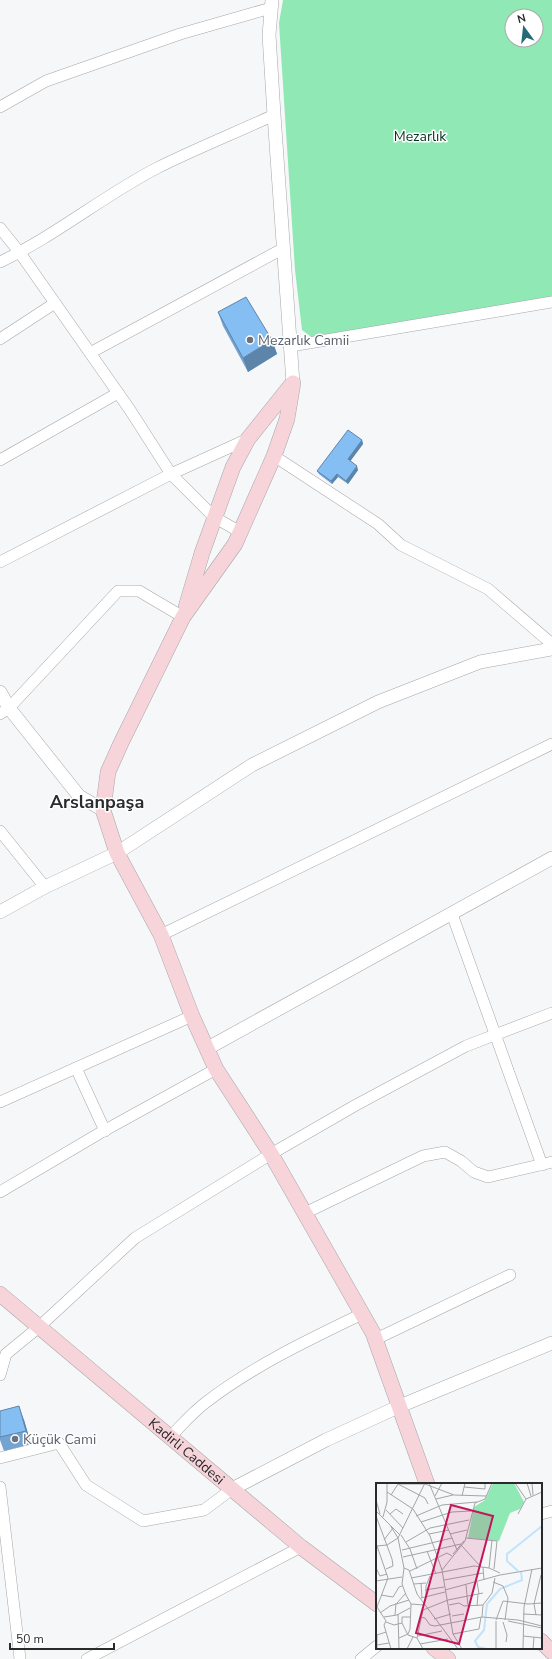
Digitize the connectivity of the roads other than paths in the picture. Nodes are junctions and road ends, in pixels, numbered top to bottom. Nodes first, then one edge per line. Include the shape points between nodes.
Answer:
1 (272, 4) edge
2 (0, 107) edge
3 (274, 115) junction
4 (0, 228) edge
5 (284, 248) junction
6 (20, 253) junction
7 (0, 262) edge
8 (552, 302) edge
9 (55, 303) junction
10 (0, 339) edge
11 (291, 346) junction
12 (90, 353) junction
13 (293, 383) junction
14 (118, 393) junction
15 (248, 439) junction
16 (274, 456) junction
17 (0, 460) edge
18 (171, 474) junction
19 (214, 517) junction
20 (240, 532) junction
21 (0, 562) edge
22 (183, 617) junction
23 (552, 644) edge
24 (552, 649) edge
25 (0, 692) edge
26 (4, 711) edge
27 (552, 744) edge
28 (103, 810) junction
29 (0, 831) edge
30 (117, 853) junction
31 (552, 858) edge
32 (45, 886) junction
33 (0, 912) edge
34 (452, 914) junction
35 (161, 935) junction
36 (552, 1013) edge
37 (192, 1016) junction
38 (495, 1035) junction
39 (208, 1048) junction
40 (76, 1068) junction
41 (216, 1069) junction
42 (0, 1102) edge
43 (105, 1131) junction
44 (271, 1154) junction
45 (547, 1164) edge
46 (0, 1192) edge
47 (305, 1213) junction
48 (510, 1275) dead end
49 (2, 1297) edge
50 (362, 1314) junction
51 (39, 1327) junction
52 (376, 1339) junction
53 (552, 1343) edge
54 (0, 1374) edge
55 (400, 1406) junction
56 (170, 1437) junction
57 (0, 1458) edge
58 (427, 1483) edge
59 (0, 1487) edge
60 (232, 1489) junction
61 (1, 1507) edge
62 (552, 1511) edge
63 (542, 1514) edge
64 (301, 1547) junction
65 (376, 1603) edge
66 (542, 1642) edge
67 (376, 1647) edge
68 (435, 1649) edge
69 (552, 1652) edge
70 (20, 1659) edge
71 (87, 1659) edge
72 (361, 1659) edge
73 (448, 1659) edge

1 - 2 street via 54,79
1 - 3 street via 270,36
3 - 5 street
3 - 6 street via 157,168
4 - 6 street
5 - 11 street
5 - 12 street
6 - 7 street
6 - 9 street
8 - 11 street
9 - 10 street
9 - 12 street
11 - 13 street
12 - 14 street
13 - 15 main road
13 - 16 main road via 287,419
14 - 17 street
14 - 18 street
15 - 18 street
15 - 19 main road
16 - 20 main road
16 - 23 street via 378,524 401,545 488,588
18 - 19 street
18 - 21 street
19 - 20 street
19 - 22 main road
20 - 22 main road via 235,544
22 - 26 street via 139,591 118,591
22 - 28 main road via 108,772
24 - 30 street via 480,662 378,702 252,765
25 - 26 street
26 - 28 street via 79,796
27 - 35 street
28 - 30 main road
29 - 32 street
30 - 32 street
30 - 35 main road
31 - 34 street
32 - 33 street
34 - 38 street
34 - 39 street
35 - 37 main road
36 - 38 street
37 - 39 main road
37 - 40 street
38 - 44 street via 466,1046
38 - 45 street
39 - 41 main road
40 - 42 street
40 - 43 street
41 - 43 street
41 - 44 main road
43 - 46 street
44 - 47 main road
44 - 51 street via 135,1238
45 - 47 street via 488,1176 474,1172 445,1152 423,1156
47 - 50 main road
48 - 52 street
49 - 51 main road, Kadirli Caddesi
50 - 52 main road
50 - 56 street via 244,1375 204,1404
51 - 54 street via 6,1354
51 - 56 main road, Kadirli Caddesi
52 - 55 main road
53 - 55 street
55 - 58 main road
55 - 60 street via 326,1440
56 - 60 main road, Kadirli Caddesi
57 - 60 street via 59,1443 86,1484 143,1521 204,1510
59 - 61 street
60 - 64 main road, Kadirli Caddesi
61 - 70 street
62 - 63 street
64 - 65 main road, Kadirli Caddesi
64 - 71 street
66 - 69 main road
67 - 72 street
68 - 73 main road

